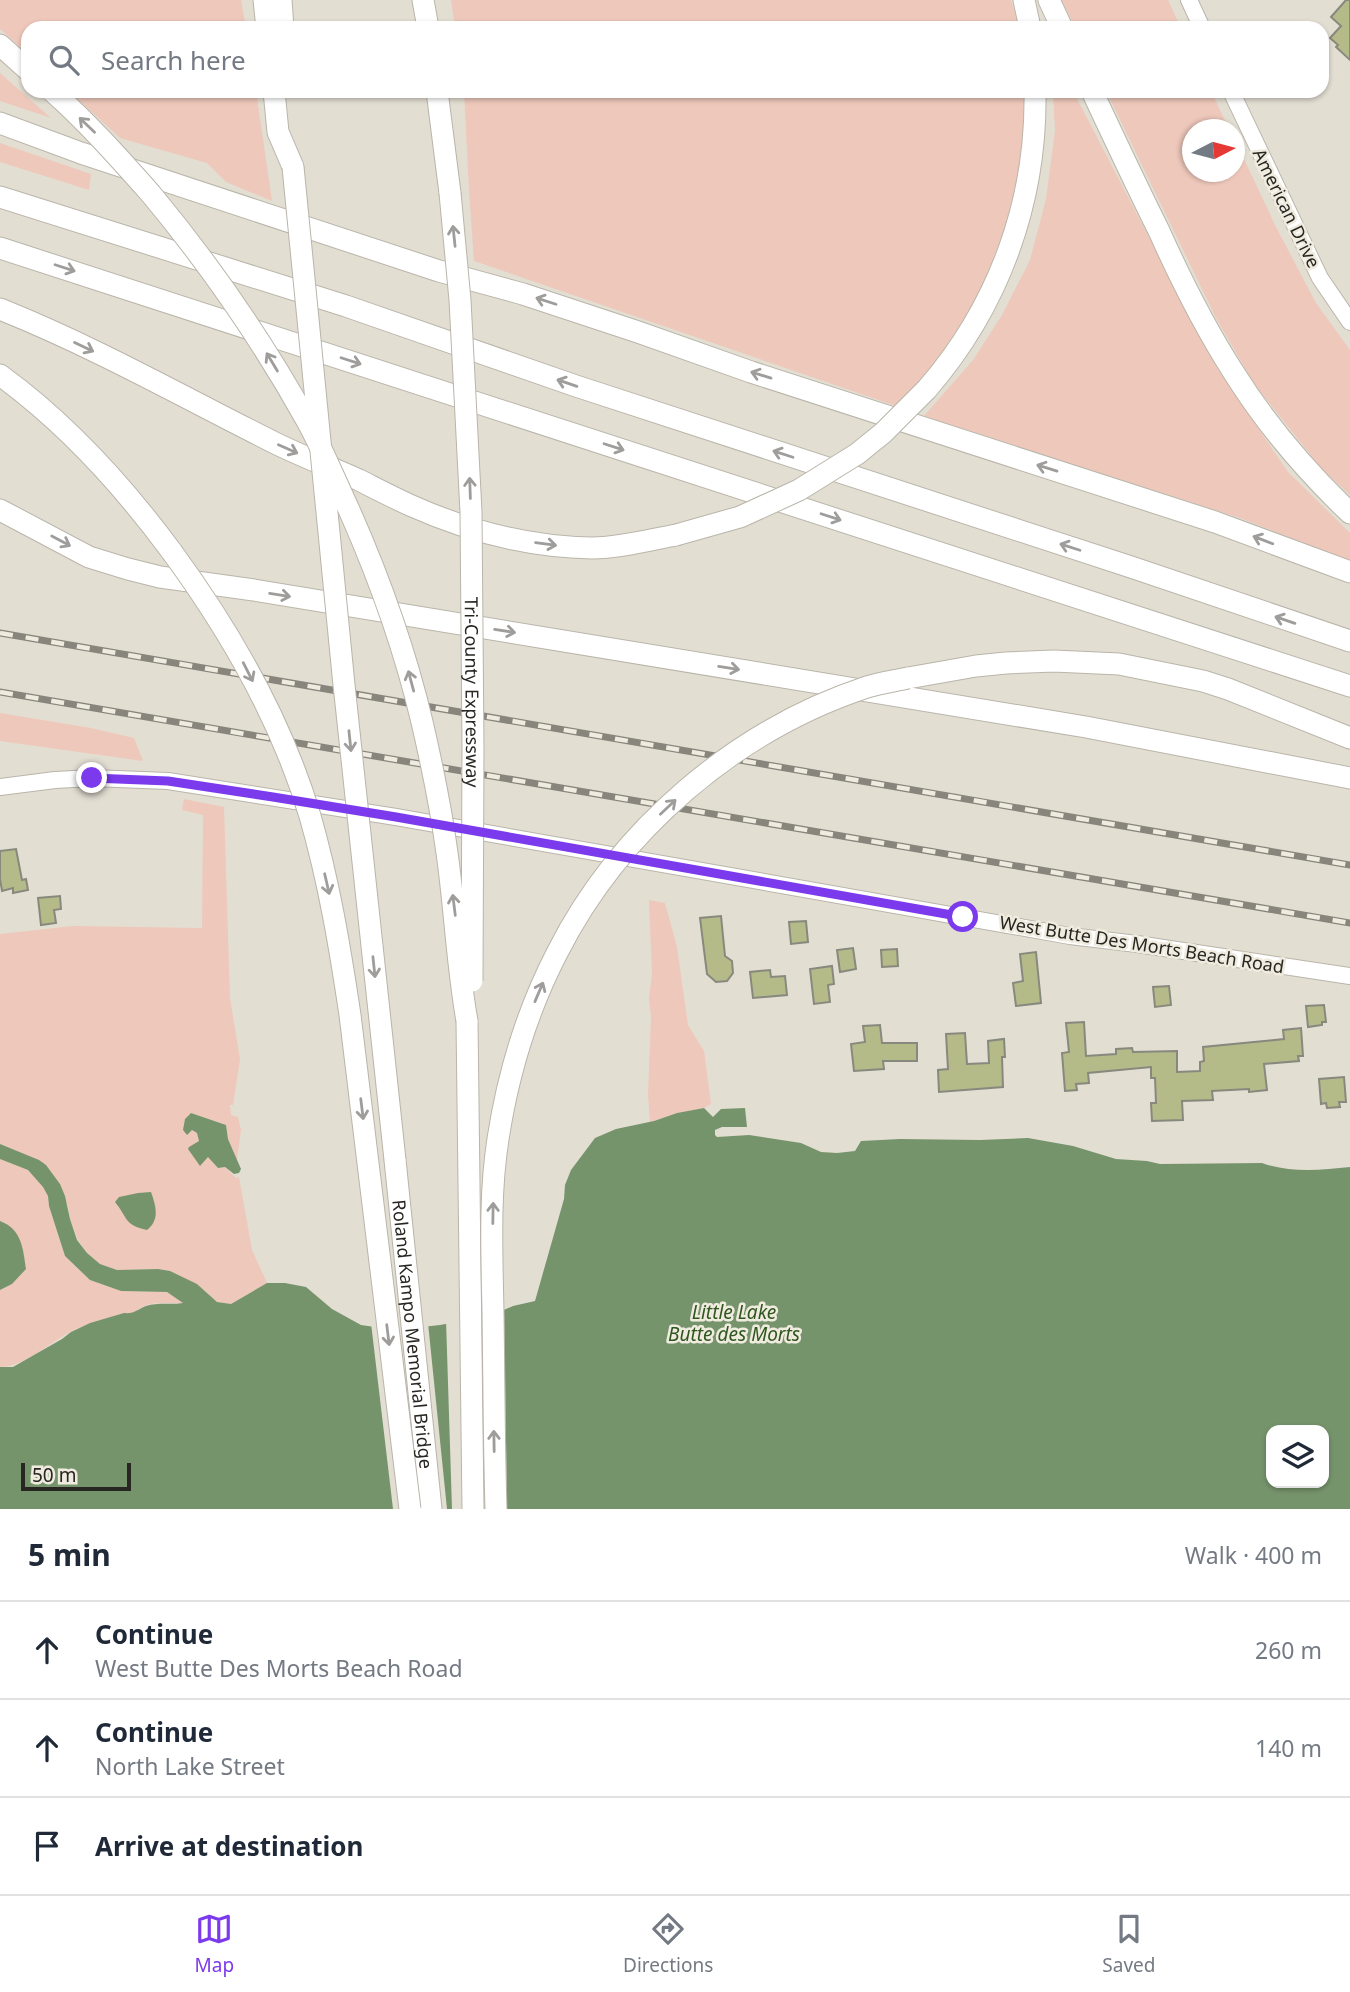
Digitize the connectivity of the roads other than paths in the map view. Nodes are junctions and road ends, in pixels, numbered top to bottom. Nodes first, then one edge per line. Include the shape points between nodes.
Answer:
1 (264, 0) edge
2 (281, 0) edge
3 (423, 0) edge
4 (1024, 0) edge
5 (1049, 0) edge
6 (1189, 0) edge
7 (266, 21) edge
8 (282, 21) edge
9 (427, 21) edge
10 (1028, 21) edge
11 (1059, 21) edge
12 (1199, 21) edge
13 (0, 45) edge
14 (21, 64) edge
15 (59, 98) edge
16 (275, 98) edge
17 (288, 98) edge
18 (438, 98) edge
19 (1035, 98) edge
20 (1095, 98) edge
21 (1234, 98) edge
22 (0, 123) edge
23 (293, 167) junction
24 (0, 197) edge
25 (0, 248) edge
26 (0, 309) edge
27 (1350, 322) edge
28 (0, 375) edge
29 (0, 510) edge
30 (1350, 513) edge
31 (1350, 572) edge
32 (1350, 641) edge
33 (1350, 686) edge
34 (1350, 738) edge
35 (1350, 778) edge
36 (0, 787) edge
37 (1350, 976) edge
38 (467, 1021) junction
39 (410, 1509) edge
40 (431, 1509) edge
41 (473, 1509) edge
42 (496, 1509) edge

1 - 7 highway
2 - 8 highway
3 - 9 highway
4 - 10 highway
5 - 11 highway
6 - 12 street
13 - 14 highway
38 -> 15 highway, bridge via 447,852 421,720 395,626 353,519 308,423 227,292 110,147
16 - 23 highway via 278,132
17 - 23 highway
38 -> 18 highway, Tri-County Expressway, bridge via 472,975 471,512 460,300
26 -> 19 highway, bridge via 280,445 472,529 534,543 594,548 676,535 740,517 799,490 857,454 947,366 982,312 1009,253 1032,159
20 - 30 highway via 1181,279 1234,374 1268,423
21 - 27 street, American Drive via 1320,278
31 -> 22 highway via 1215,522 536,298 439,271
23 -> 40 highway, Roland Kampo Memorial Bridge, bridge
32 -> 24 highway via 346,306
25 -> 33 highway
28 -> 39 highway, bridge via 61,426 155,528 240,656 302,792 338,934
29 -> 35 highway via 89,557 160,577 1086,727
42 -> 34 highway, bridge via 493,1188 506,1091 538,992 557,951 592,896 645,828 717,765 809,710 869,686 976,666 1054,661 1119,664 1228,689
36 - 37 street, West Butte Des Morts Beach Road via 92,778 192,785 1070,936
38 - 41 highway, Tri-County Expressway

